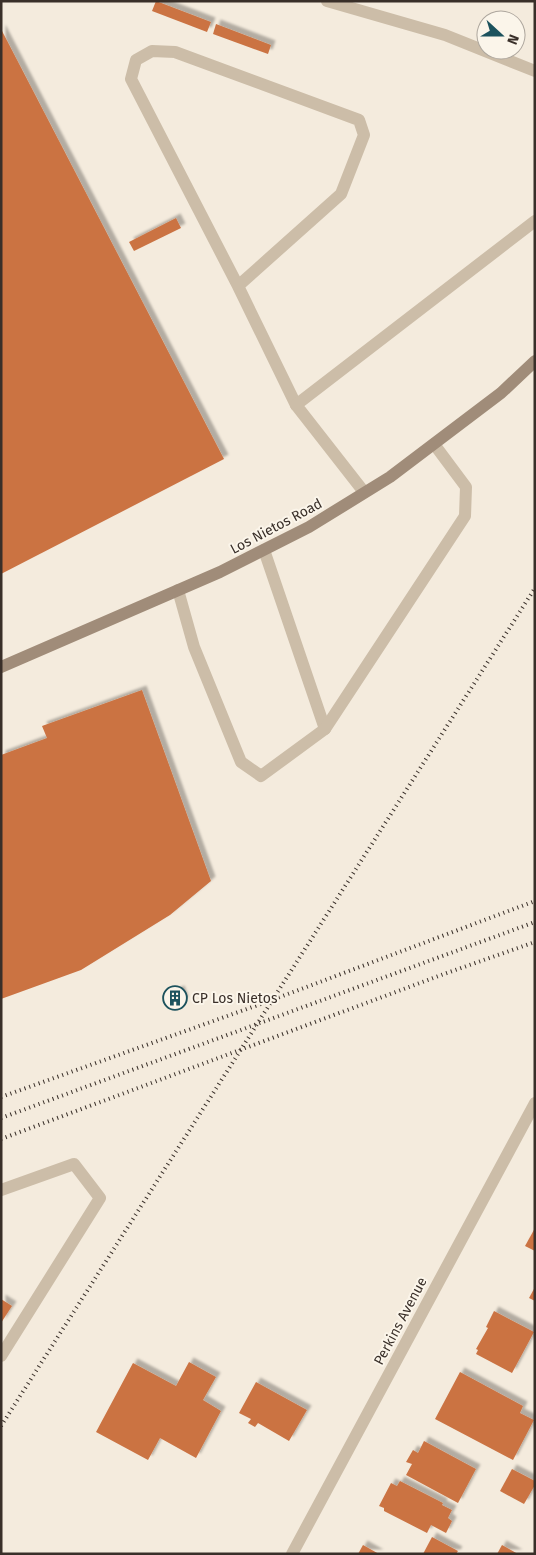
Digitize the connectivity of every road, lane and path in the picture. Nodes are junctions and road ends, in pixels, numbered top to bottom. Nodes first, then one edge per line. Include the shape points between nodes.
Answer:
1 (327, 1) edge
2 (535, 71) edge
3 (535, 222) edge
4 (238, 286) junction
5 (535, 361) edge
6 (296, 405) junction
7 (434, 444) junction
8 (364, 492) junction
9 (264, 550) junction
10 (178, 590) junction
11 (1, 667) edge
12 (325, 729) junction
13 (535, 1103) edge
14 (1, 1190) edge
15 (1, 1356) edge
16 (292, 1554) edge

1 - 2 street via 445,35
3 - 6 street
4 - 4 street via 131,79 136,60 152,51 175,52 359,120 364,134 341,194
4 - 6 street
5 - 7 street, Los Nietos Road via 501,393
6 - 8 street
7 - 8 street, Los Nietos Road
7 - 12 street via 466,487 466,516
8 - 9 street, Los Nietos Road via 309,527
9 - 10 street, Los Nietos Road
9 - 12 street
10 - 11 street, Los Nietos Road
10 - 12 street via 194,648 241,762 261,776
13 - 16 street, Perkins Avenue
14 - 15 street via 74,1164 100,1198

